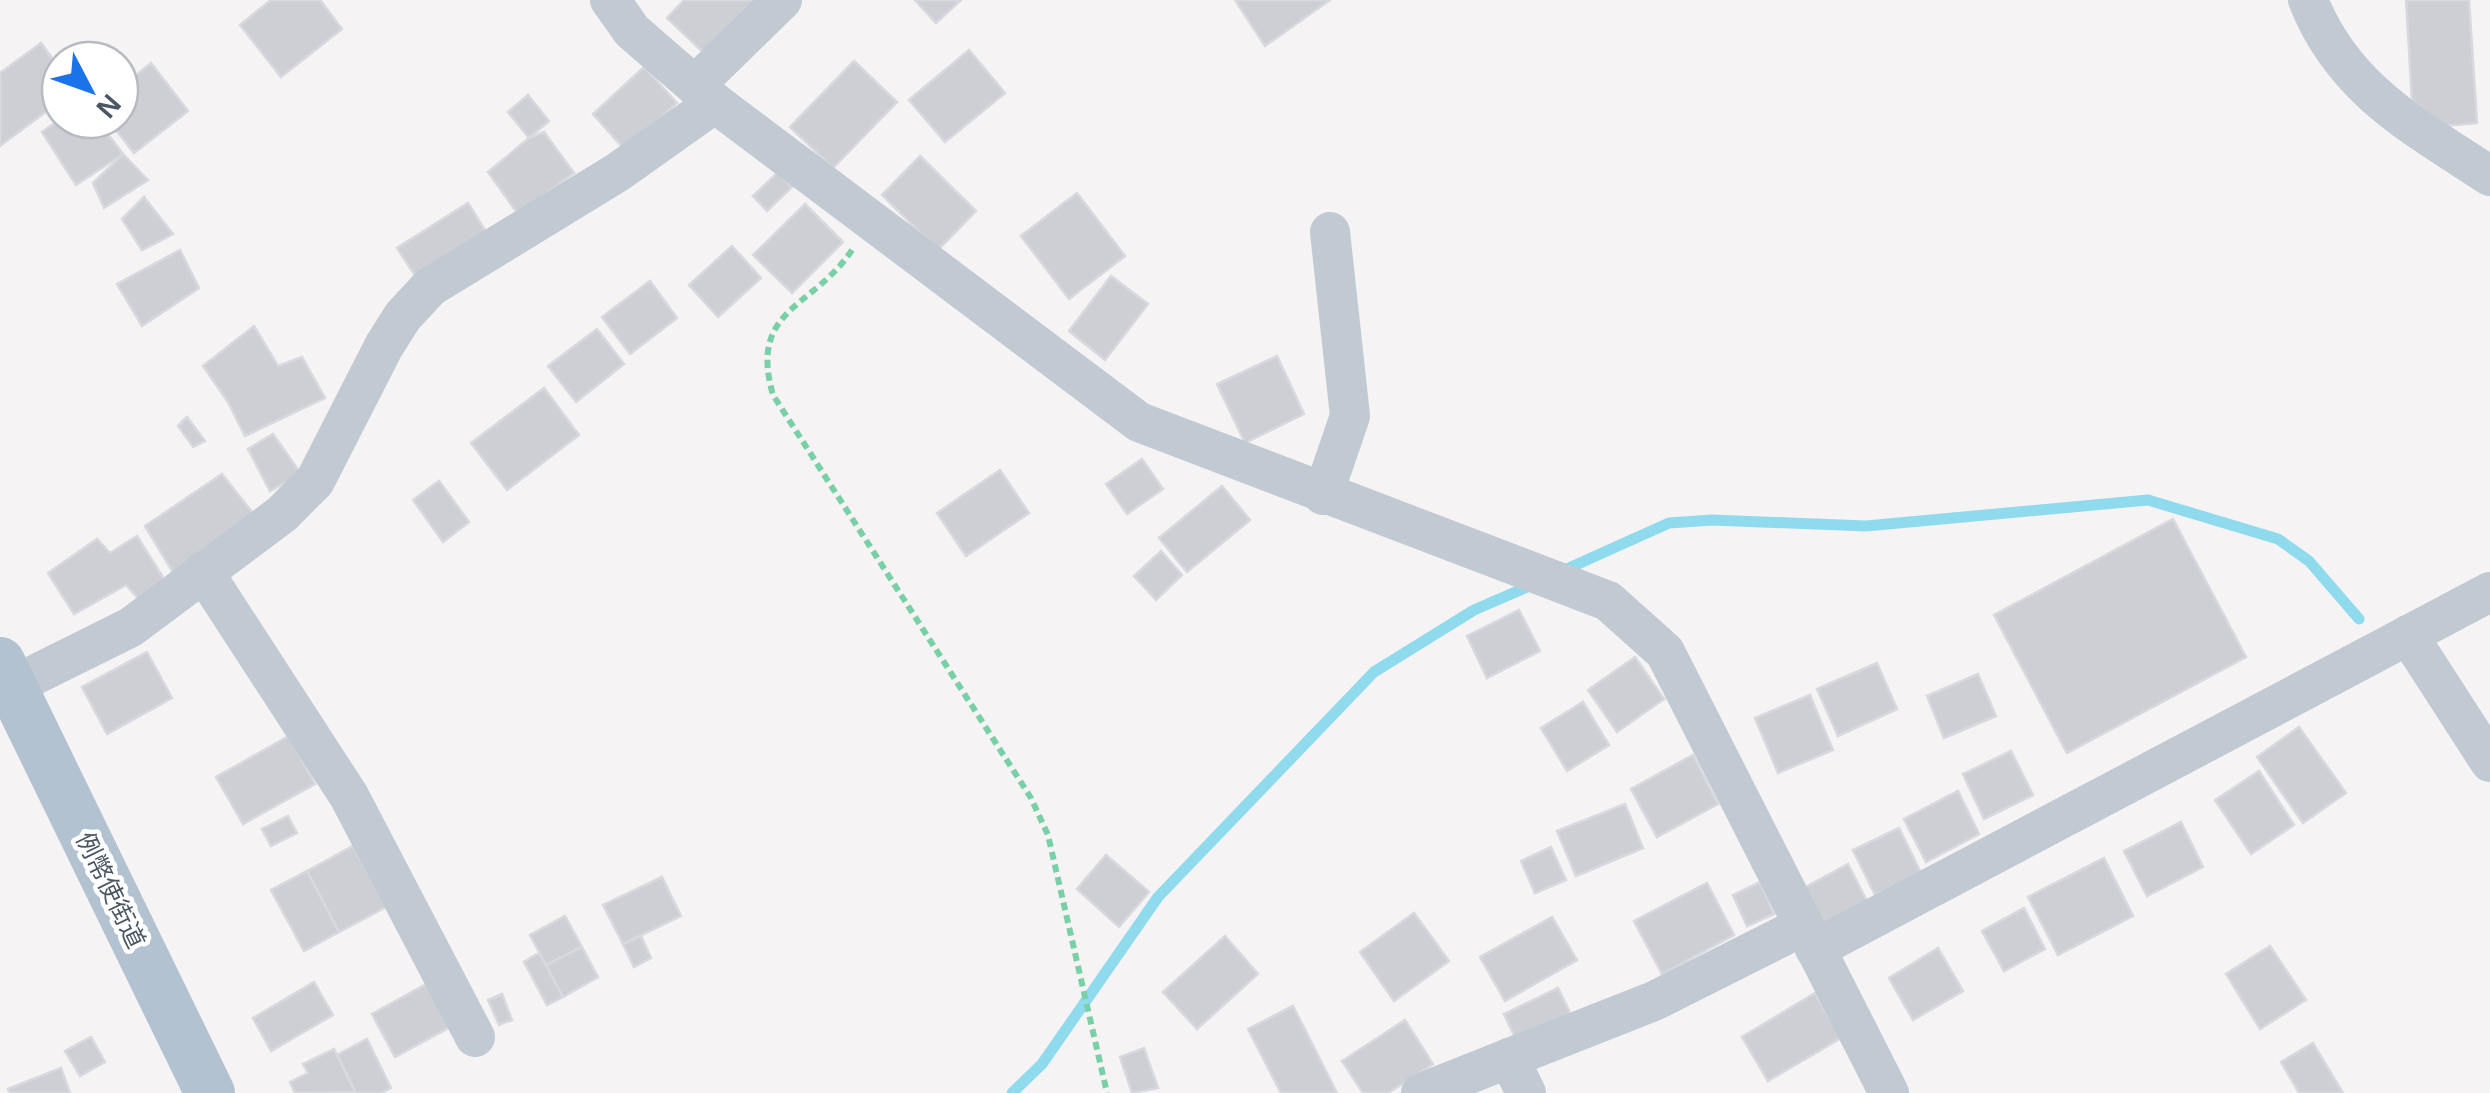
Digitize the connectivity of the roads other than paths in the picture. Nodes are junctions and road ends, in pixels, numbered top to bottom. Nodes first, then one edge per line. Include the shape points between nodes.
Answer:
1 (610, 0) edge
2 (782, 0) edge
3 (2308, 0) edge
4 (705, 94) junction
5 (2490, 176) edge
6 (1330, 232) dead end
7 (1323, 495) junction
8 (202, 572) junction
9 (2490, 592) edge
10 (2408, 635) junction
11 (4, 680) edge
12 (2490, 762) edge
13 (1809, 938) junction
14 (475, 1037) dead end
15 (1517, 1075) edge
16 (210, 1093) edge
17 (1421, 1093) edge
18 (1889, 1093) edge

1 - 4 street via 632,32
2 - 4 street
3 - 5 street via 2340,59 2375,100
4 - 7 street via 1139,422
4 - 8 street via 618,172 430,287 384,346 314,481 282,514
6 - 7 street via 1350,416
7 - 13 street via 1608,601 1666,652
8 - 11 street via 131,627
8 - 14 street via 349,796
9 - 10 street
10 - 12 street
10 - 13 street
11 - 16 main road, 例幣使街道
13 - 15 street via 1654,1001
13 - 18 street
15 - 17 street

